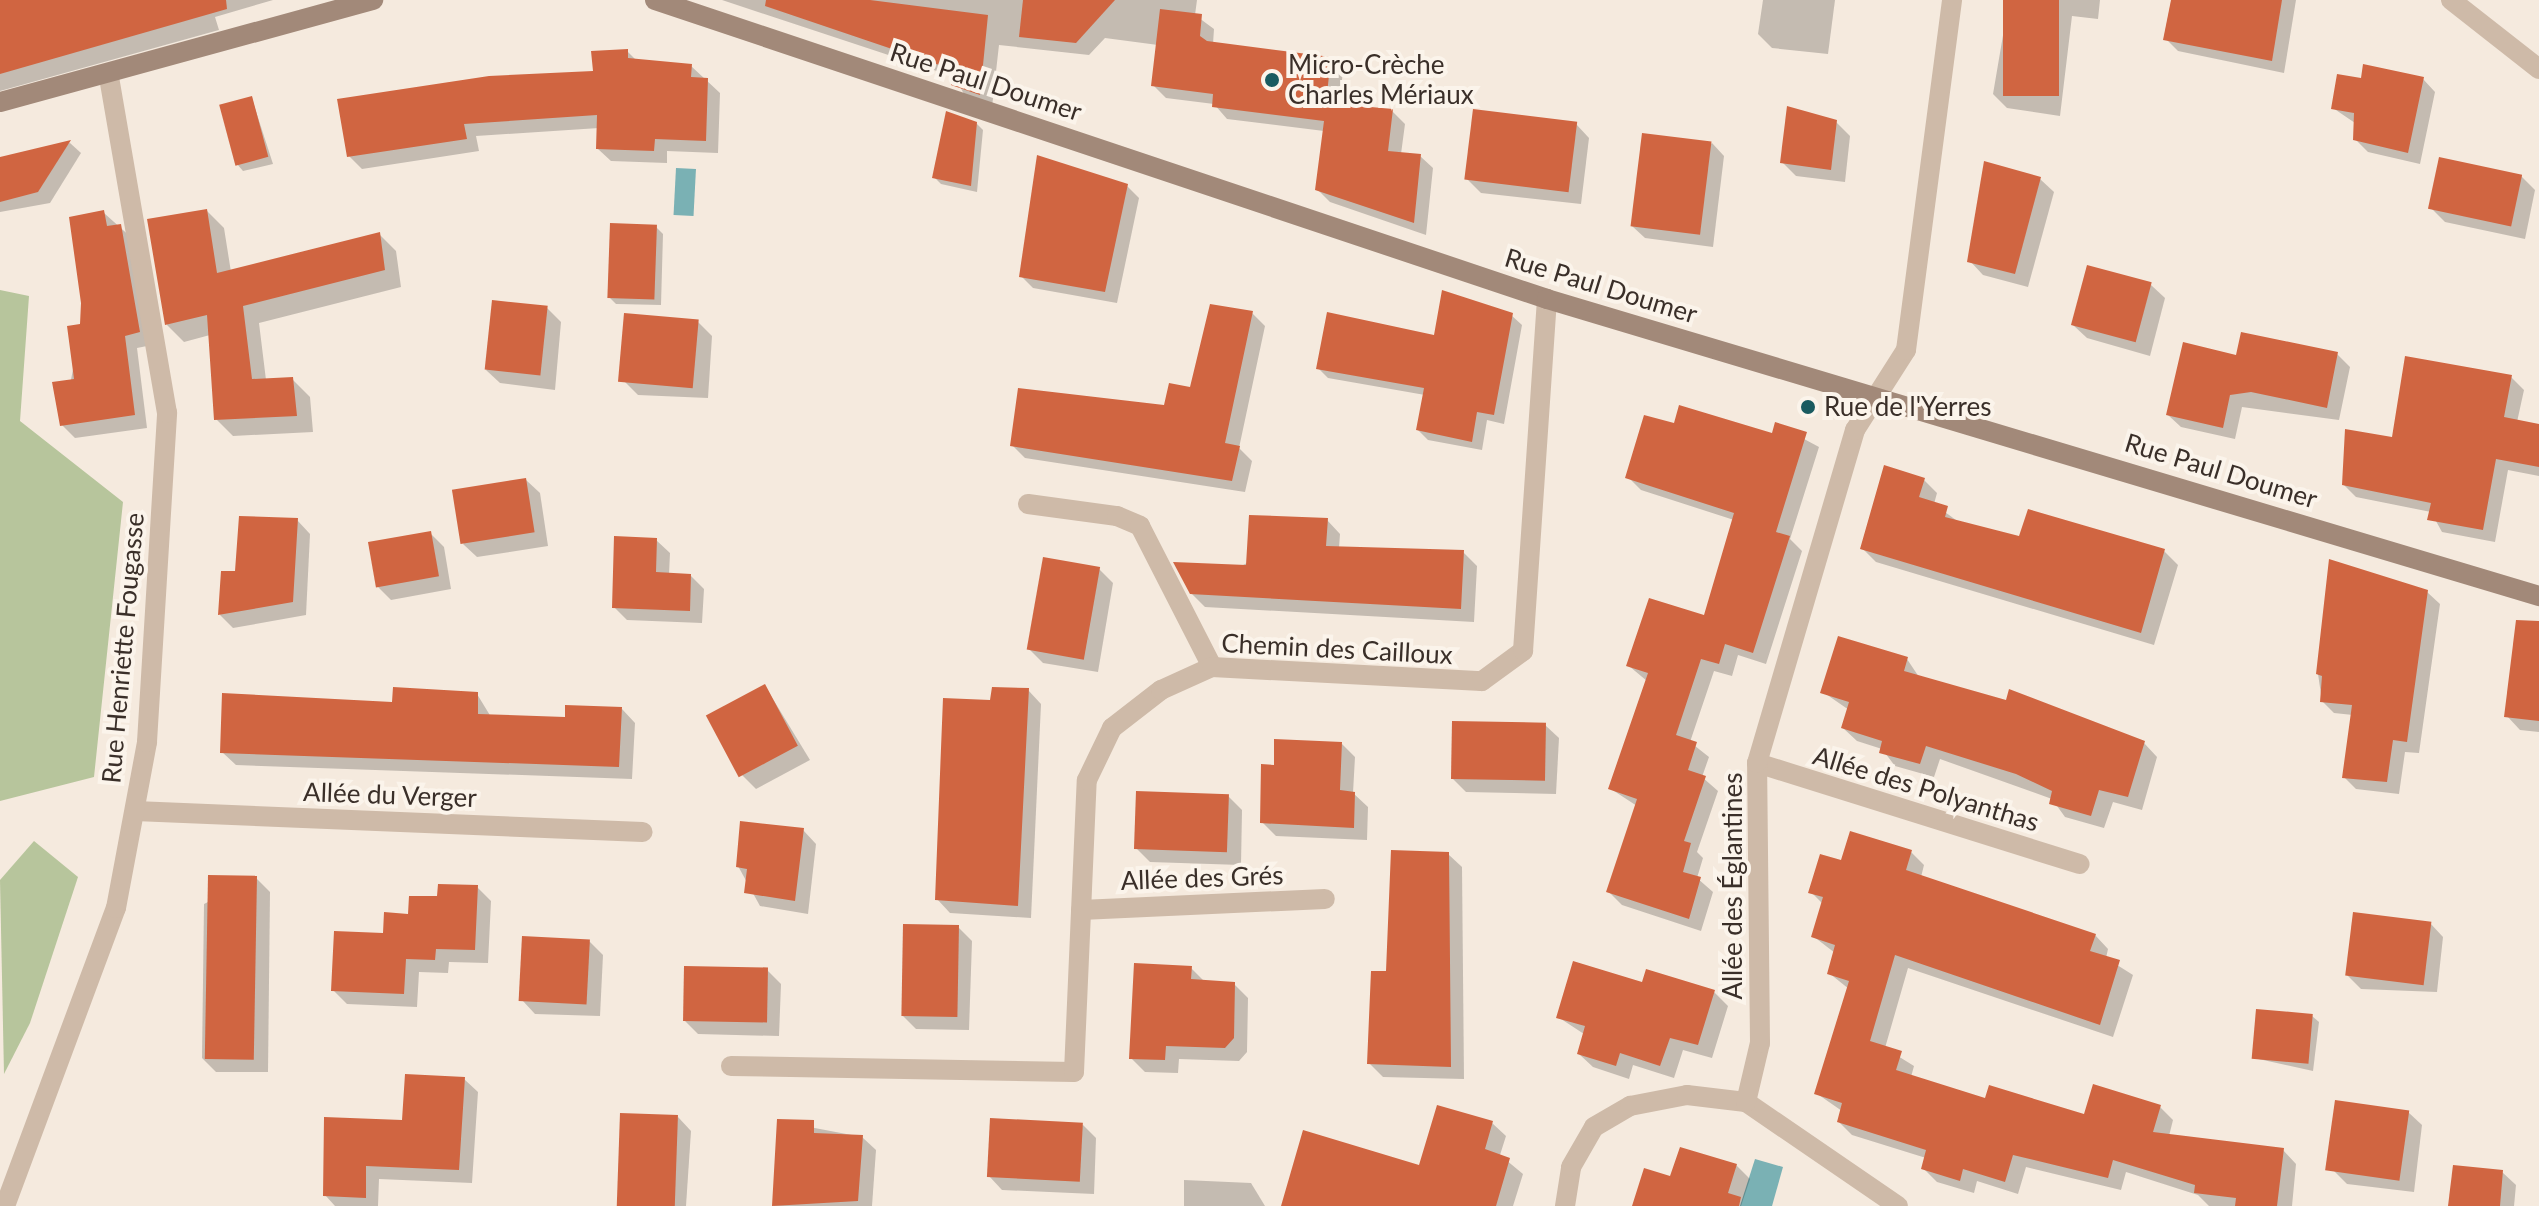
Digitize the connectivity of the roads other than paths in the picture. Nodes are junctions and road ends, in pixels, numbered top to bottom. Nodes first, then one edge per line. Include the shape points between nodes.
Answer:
1 (373, 0) edge
2 (655, 0) edge
3 (1952, 0) edge
4 (2451, 0) edge
5 (2539, 69) edge
6 (109, 77) junction
7 (0, 102) edge
8 (1547, 299) junction
9 (1881, 396) junction
10 (1028, 504) dead end
11 (2539, 596) edge
12 (1212, 667) junction
13 (1757, 763) junction
14 (135, 811) junction
15 (643, 832) dead end
16 (2080, 864) dead end
17 (1325, 899) dead end
18 (1081, 910) junction
19 (731, 1066) dead end
20 (1746, 1102) junction
21 (5, 1206) edge
22 (1565, 1206) edge
23 (1898, 1206) edge

1 - 6 street
2 - 8 street, Rue Paul Doumer
3 - 9 street via 1906,350
4 - 5 street
6 - 7 street
6 - 14 street, Rue Henriette Fougasse via 167,413 147,742
8 - 9 street, Rue Paul Doumer
8 - 12 street, Chemin des Cailloux via 1523,651 1482,681
9 - 11 street, Rue Paul Doumer
9 - 13 street, Allée des Églantines via 1855,430
10 - 12 street via 1117,516 1140,526
12 - 18 street, Chemin des Cailloux via 1161,690 1112,728 1087,780
13 - 16 street, Allée des Polyanthas
13 - 20 street, Allée des Églantines via 1760,1043
14 - 15 street, Allée du Verger
14 - 21 street, Rue Henriette Fougasse via 116,908
17 - 18 street, Allée des Grés
18 - 19 street, Chemin des Cailloux via 1074,1072
20 - 22 street via 1687,1095 1630,1106 1594,1127 1571,1167
20 - 23 street

